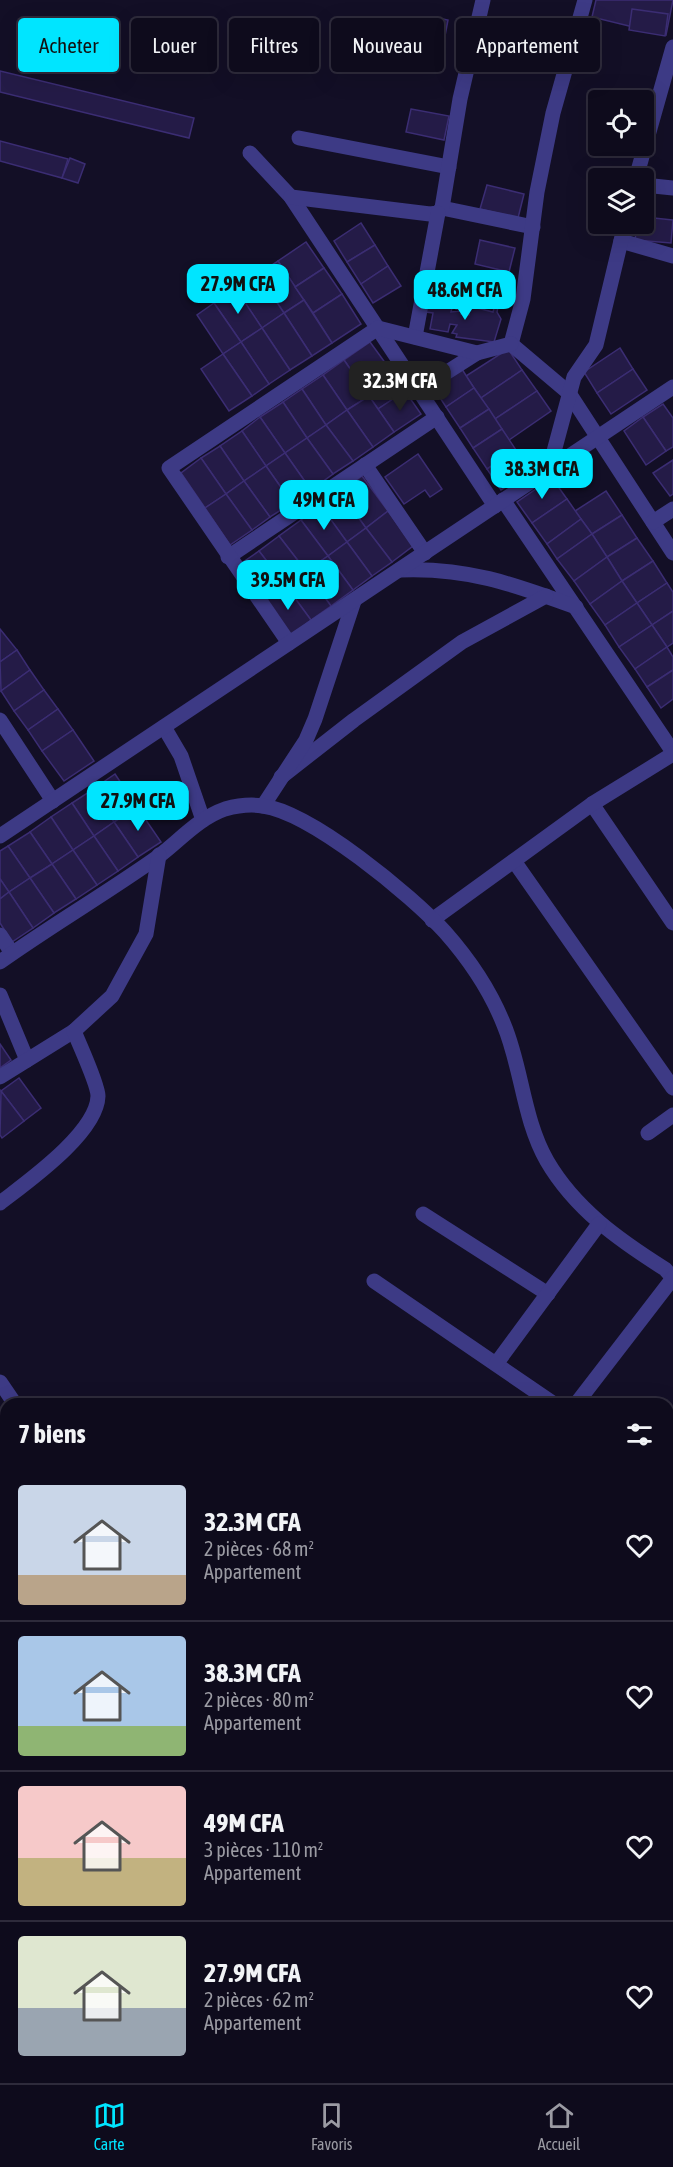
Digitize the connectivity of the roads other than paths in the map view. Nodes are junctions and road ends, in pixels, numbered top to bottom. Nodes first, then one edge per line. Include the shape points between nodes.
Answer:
1 (483, 0) edge
2 (585, 0) edge
3 (673, 47) edge
4 (299, 138) dead end
5 (250, 153) dead end
6 (449, 166) junction
7 (639, 168) edge
8 (654, 186) edge
9 (673, 188) edge
10 (291, 197) junction
11 (440, 211) junction
12 (533, 227) junction
13 (623, 234) edge
14 (621, 241) junction
15 (673, 256) edge
16 (378, 328) junction
17 (415, 337) junction
18 (511, 344) junction
19 (477, 352) junction
20 (673, 387) edge
21 (419, 390) junction
22 (569, 393) junction
23 (437, 417) junction
24 (597, 438) junction
25 (365, 465) junction
26 (549, 470) junction
27 (499, 503) junction
28 (673, 509) edge
29 (653, 522) junction
30 (673, 552) edge
31 (425, 553) junction
32 (228, 557) junction
33 (398, 570) junction
34 (546, 596) junction
35 (354, 600) junction
36 (576, 607) junction
37 (290, 643) junction
38 (0, 720) edge
39 (164, 727) junction
40 (673, 753) edge
41 (281, 777) junction
42 (53, 801) junction
43 (592, 804) junction
44 (263, 806) junction
45 (203, 820) junction
46 (0, 836) edge
47 (159, 855) junction
48 (514, 861) junction
49 (432, 920) junction
50 (673, 923) edge
51 (0, 935) edge
52 (6, 957) edge
53 (0, 995) edge
54 (74, 1031) junction
55 (27, 1060) junction
56 (0, 1077) edge
57 (673, 1088) edge
58 (673, 1115) edge
59 (648, 1133) dead end
60 (0, 1203) edge
61 (423, 1214) dead end
62 (599, 1224) junction
63 (673, 1278) edge
64 (374, 1281) dead end
65 (548, 1294) junction
66 (496, 1364) junction
67 (0, 1382) edge
68 (11, 1398) edge
69 (545, 1398) edge
70 (581, 1398) edge

1 - 6 street
2 - 12 street via 553,113
3 - 7 street
4 - 6 street
5 - 10 street
6 - 11 street
8 - 9 street
10 - 11 street
10 - 16 street
11 - 12 street
11 - 17 street
12 - 18 street via 523,299
13 - 14 street
14 - 15 street
14 - 22 street via 596,345 577,371
16 - 17 street
16 - 21 street
16 - 32 street via 169,468
17 - 19 street
18 - 19 street
18 - 22 street
19 - 21 street
20 - 24 street
21 - 23 street
22 - 24 street
22 - 26 street
23 - 25 street
23 - 27 street
24 - 26 street
24 - 29 street
25 - 31 street
25 - 32 street
26 - 27 street
27 - 31 street
27 - 36 street
28 - 29 street
29 - 30 street
31 - 33 street
32 - 37 street
33 - 34 street via 459,571
33 - 35 street
34 - 36 street
34 - 41 street via 462,642
35 - 37 street
35 - 41 street via 315,719
36 - 40 street
37 - 39 street
38 - 42 street
39 - 42 street
39 - 45 street via 181,756
40 - 43 street
41 - 44 street
42 - 46 street
43 - 48 street
43 - 50 street
44 - 45 street via 224,810
44 - 49 street via 287,813 335,841 388,879
45 - 47 street
47 - 52 street
47 - 54 street via 146,934 112,996
48 - 49 street
48 - 57 street
49 - 62 street via 465,958 504,1024 536,1138 547,1160
51 - 52 street
53 - 55 street
54 - 55 street
54 - 60 street via 98,1095 93,1112 78,1137
55 - 56 street
58 - 59 street
61 - 65 street
62 - 63 street
62 - 65 street
63 - 70 street
64 - 66 street
65 - 66 street
66 - 69 street
67 - 68 street

